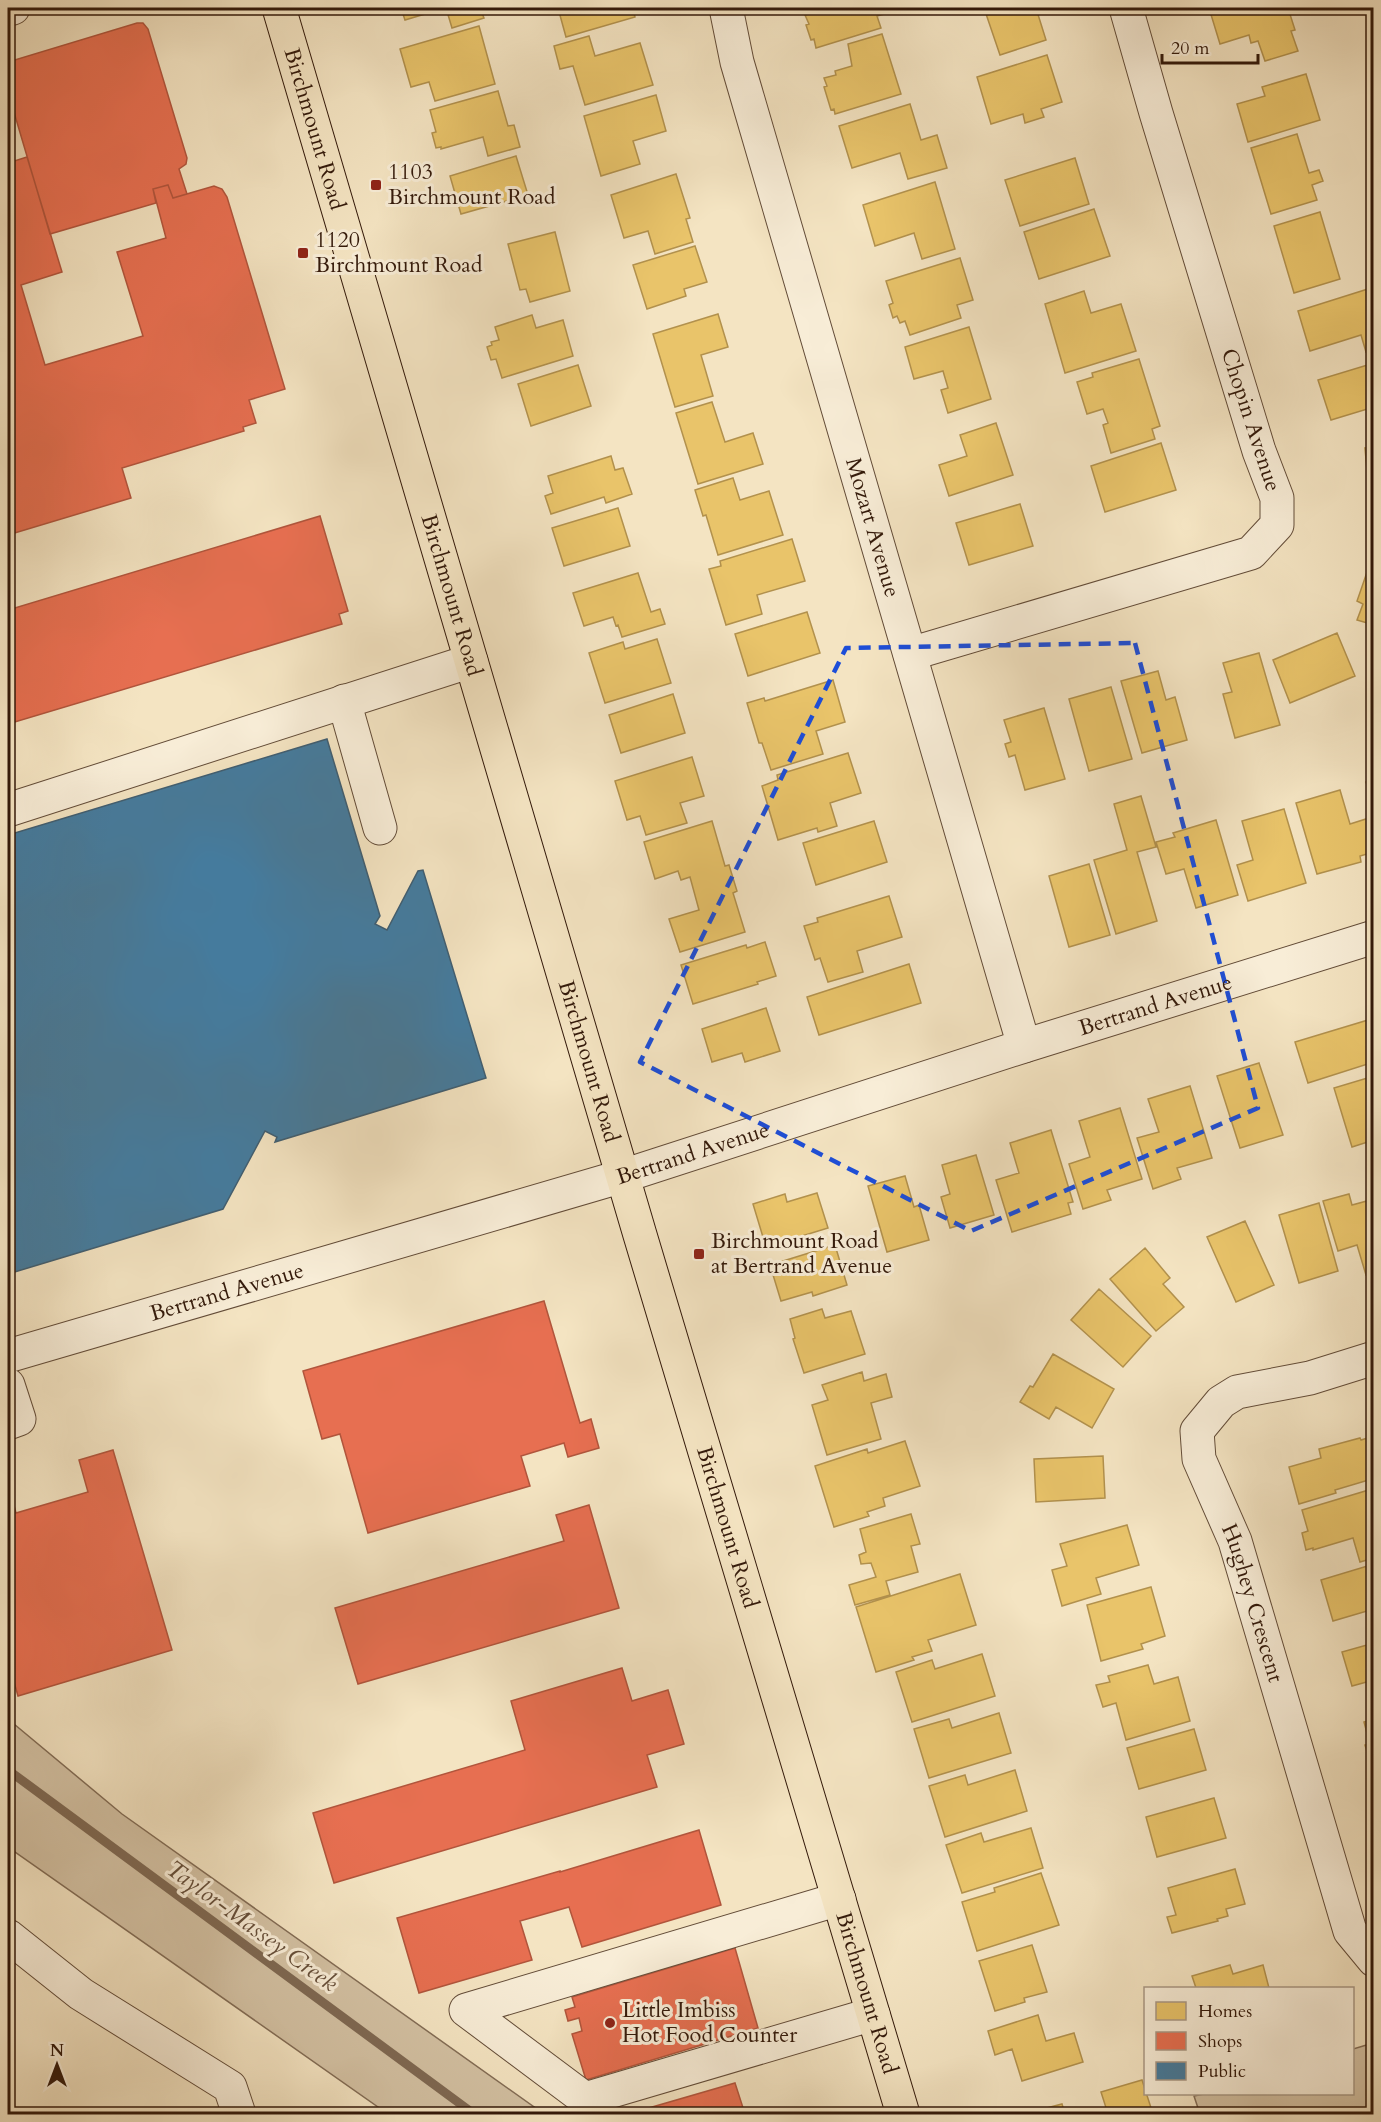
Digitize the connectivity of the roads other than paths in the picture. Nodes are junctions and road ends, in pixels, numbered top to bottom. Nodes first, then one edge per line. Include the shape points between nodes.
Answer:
1 (13, 8) edge
2 (279, 8) edge
3 (726, 8) edge
4 (1126, 8) edge
5 (8, 9) edge
6 (910, 654) junction
7 (471, 661) junction
8 (344, 701) junction
9 (8, 810) edge
10 (380, 828) dead end
11 (1374, 937) edge
12 (1024, 1046) junction
13 (623, 1176) junction
14 (8, 1356) edge
15 (1374, 1358) edge
16 (8, 1384) edge
17 (8, 1423) edge
18 (839, 1899) junction
19 (8, 1936) edge
20 (1374, 1960) edge
21 (873, 2014) junction
22 (239, 2115) edge
23 (903, 2115) edge

1 - 5 street
2 - 7 main road, Birchmount Road
3 - 6 street, Mozart Avenue via 737,62
4 - 6 street, Chopin Avenue via 1252,429 1277,498 1277,525 1251,553
6 - 12 street, Mozart Avenue
7 - 8 street
7 - 13 main road, Birchmount Road
8 - 9 street
8 - 10 street
11 - 12 street, Bertrand Avenue
12 - 13 street, Bertrand Avenue
13 - 14 street, Bertrand Avenue
13 - 18 main road, Birchmount Road
15 - 20 street, Hughey Crescent via 1310,1378 1237,1392 1221,1402 1197,1431 1199,1459 1235,1541 1350,1931
16 - 17 street via 19,1419
18 - 21 main road, Birchmount Road
18 - 21 street via 466,2010 585,2099
19 - 22 street via 81,1994 230,2087
21 - 23 main road, Birchmount Road

